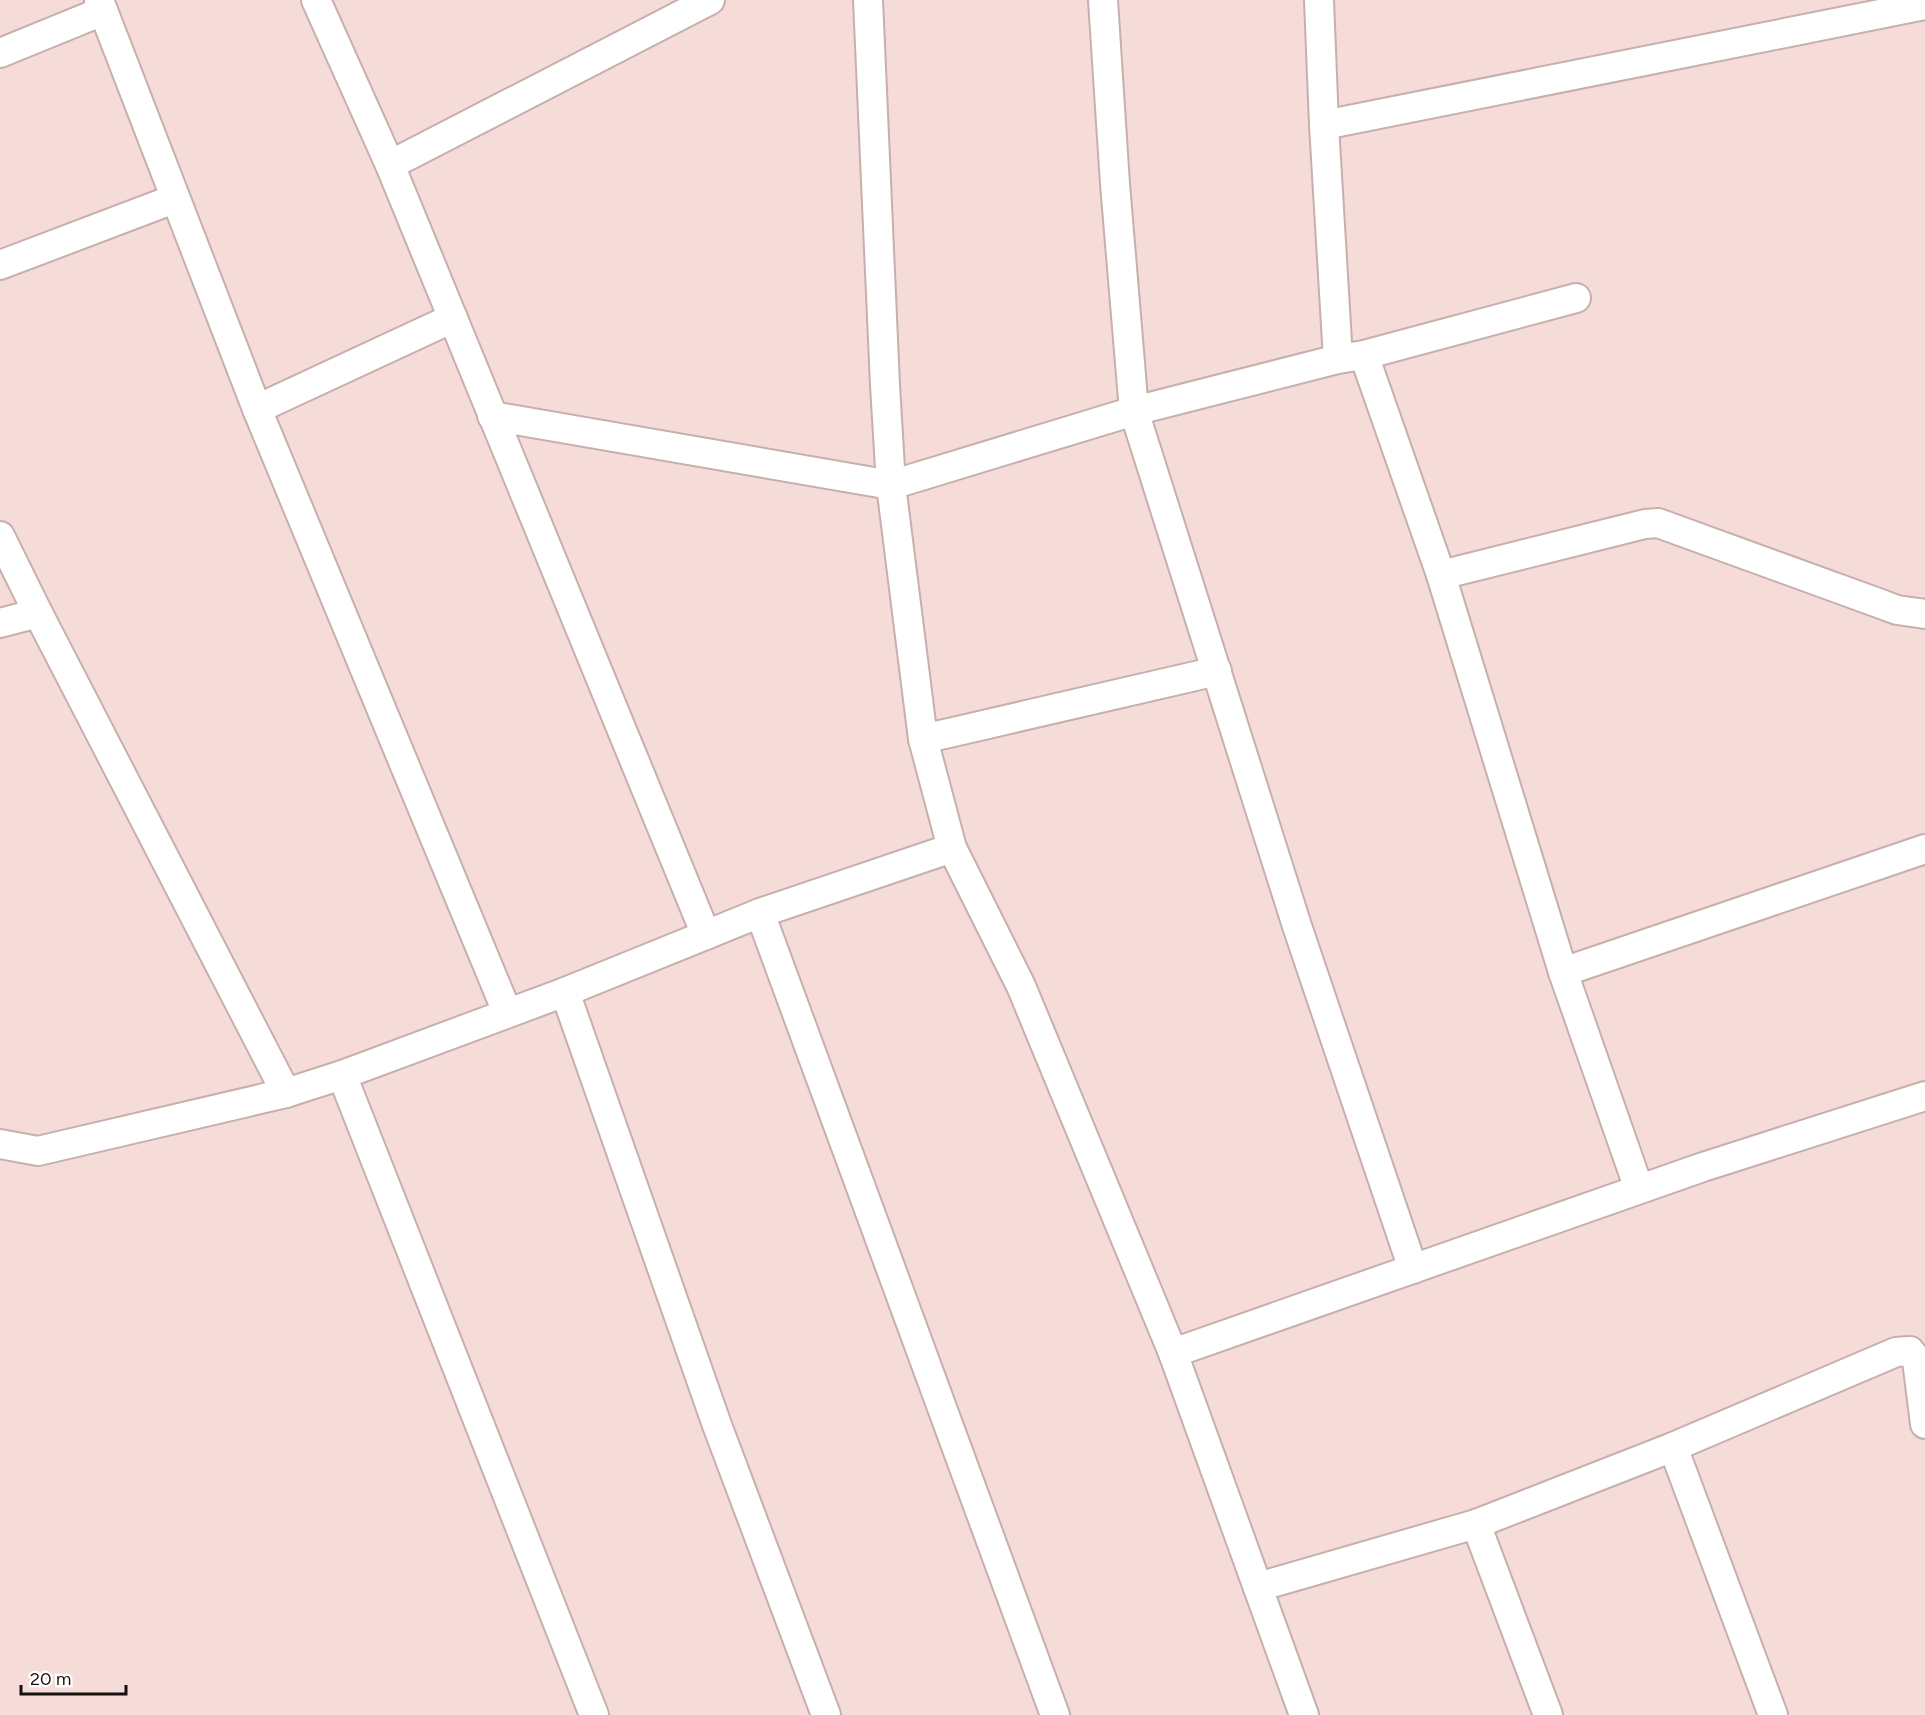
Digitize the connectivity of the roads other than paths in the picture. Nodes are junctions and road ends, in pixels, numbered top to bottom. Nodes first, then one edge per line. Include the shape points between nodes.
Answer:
1 (315, 0) edge
2 (710, 0) edge
3 (868, 0) edge
4 (1103, 0) edge
5 (1319, 0) edge
6 (101, 5) edge
7 (1925, 5) edge
8 (0, 53) edge
9 (1324, 125) junction
10 (390, 165) junction
11 (174, 199) junction
12 (0, 265) edge
13 (1576, 298) dead end
14 (453, 318) junction
15 (1351, 357) junction
16 (257, 408) junction
17 (1134, 411) junction
18 (492, 416) junction
19 (891, 485) junction
20 (0, 536) edge
21 (1441, 575) junction
22 (38, 613) junction
23 (1925, 614) edge
24 (0, 624) edge
25 (1217, 671) junction
26 (923, 739) junction
27 (952, 848) junction
28 (1925, 849) edge
29 (760, 913) junction
30 (706, 935) junction
31 (1563, 972) junction
32 (565, 992) junction
33 (507, 1012) junction
34 (342, 1075) junction
35 (286, 1093) junction
36 (1925, 1096) edge
37 (0, 1144) edge
38 (1640, 1189) junction
39 (1413, 1269) junction
40 (1173, 1353) junction
41 (1925, 1424) edge
42 (1673, 1447) junction
43 (1476, 1524) junction
44 (1258, 1587) junction
45 (594, 1715) edge
46 (826, 1715) edge
47 (1055, 1715) edge
48 (1304, 1715) edge
49 (1548, 1715) edge
50 (1773, 1715) edge

1 - 10 street
2 - 10 street
3 - 19 street
4 - 17 street
5 - 9 street
6 - 8 street
6 - 11 street
7 - 9 street
9 - 15 street
10 - 14 street
11 - 12 street
11 - 16 street
13 - 15 street
14 - 16 street
14 - 18 street
15 - 17 street
15 - 21 street
16 - 33 street
17 - 19 street
17 - 25 street
18 - 19 street
18 - 30 street
19 - 26 street
20 - 22 street
21 - 23 street via 1658,523 1897,610
21 - 31 street
22 - 24 street
22 - 35 street
25 - 26 street
25 - 39 street via 1297,926
26 - 27 street
27 - 29 street
27 - 40 street via 1021,986
28 - 31 street
29 - 30 street
29 - 47 street
30 - 32 street
31 - 38 street
32 - 33 street
32 - 46 street via 717,1425
33 - 34 street
34 - 35 street
34 - 45 street
35 - 37 street via 38,1151
36 - 38 street
38 - 39 street
39 - 40 street
40 - 44 street
41 - 42 street via 1917,1360 1910,1351 1896,1352
42 - 43 street
42 - 50 street
43 - 44 street
43 - 49 street
44 - 48 street

